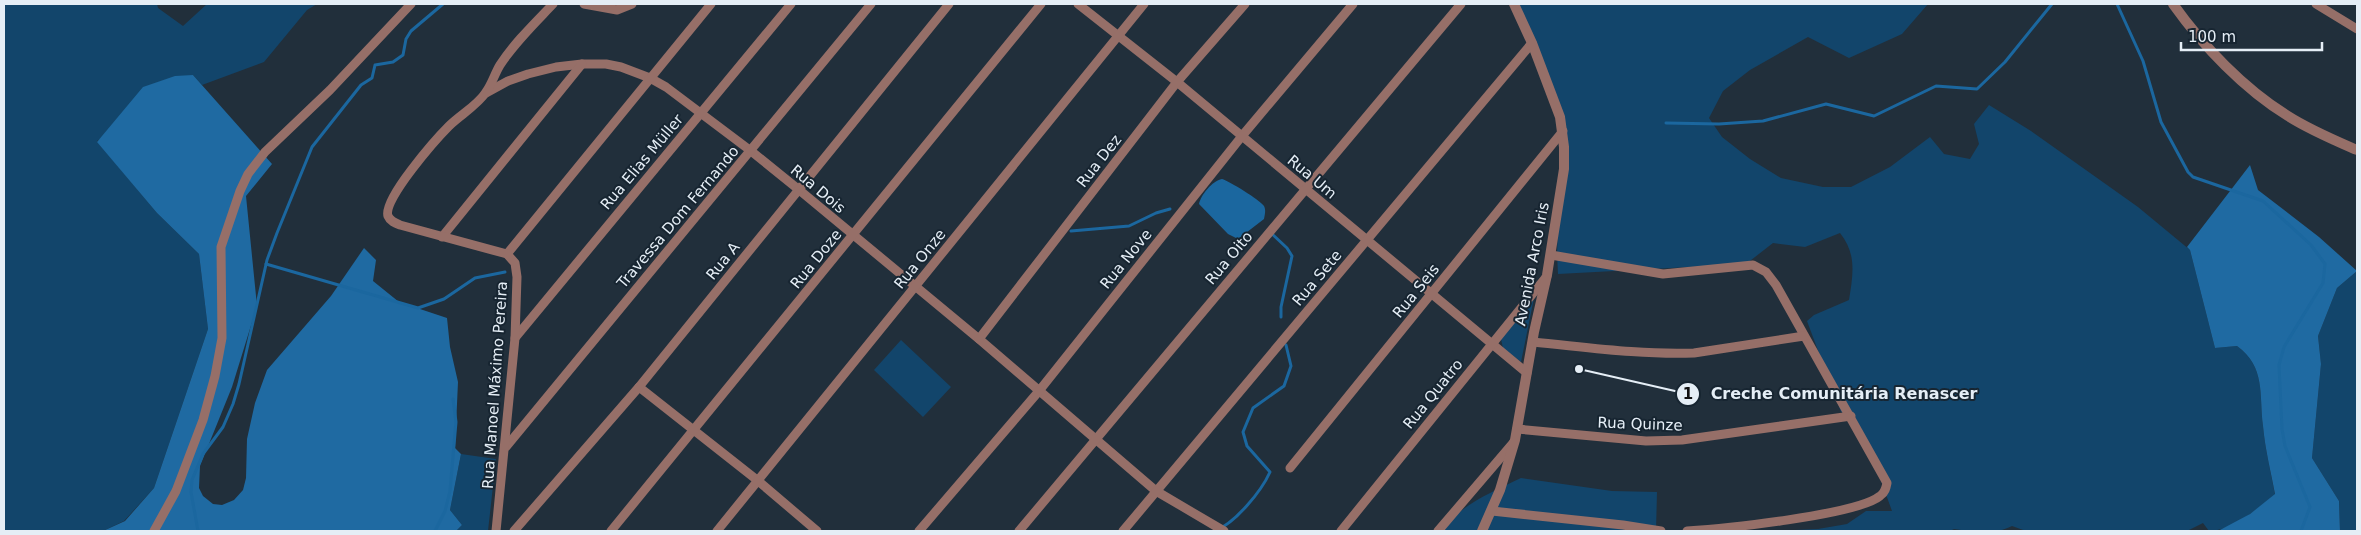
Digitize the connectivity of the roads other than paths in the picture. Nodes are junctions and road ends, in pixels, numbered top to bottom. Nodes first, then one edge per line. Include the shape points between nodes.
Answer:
1 (411, 4) edge
2 (553, 4) edge
3 (584, 4) edge
4 (632, 4) edge
5 (711, 4) edge
6 (790, 4) edge
7 (871, 4) edge
8 (949, 4) edge
9 (1041, 4) edge
10 (1078, 4) edge
11 (1144, 4) edge
12 (1245, 4) edge
13 (1353, 4) edge
14 (1461, 4) edge
15 (1514, 4) edge
16 (2173, 4) edge
17 (2316, 4) edge
18 (2357, 29) edge
19 (1118, 36) junction
20 (1532, 43) junction
21 (582, 64) junction
22 (650, 78) junction
23 (1177, 82) junction
24 (486, 93) junction
25 (702, 113) junction
26 (1563, 131) junction
27 (1242, 136) junction
28 (751, 150) junction
29 (2357, 150) edge
30 (798, 189) junction
31 (1305, 189) junction
32 (853, 236) junction
33 (442, 237) junction
34 (1367, 240) junction
35 (507, 254) junction
36 (1551, 255) junction
37 (1547, 276) junction
38 (915, 286) junction
39 (1431, 293) junction
40 (1804, 336) junction
41 (515, 338) junction
42 (979, 339) junction
43 (1533, 342) junction
44 (1492, 344) junction
45 (1527, 373) junction
46 (639, 387) junction
47 (1039, 391) junction
48 (1851, 416) junction
49 (694, 431) junction
50 (1516, 435) junction
51 (1096, 438) junction
52 (506, 448) junction
53 (1290, 468) dead end
54 (757, 480) junction
55 (1156, 491) junction
56 (1492, 511) junction
57 (154, 531) edge
58 (496, 531) edge
59 (514, 531) edge
60 (611, 531) edge
61 (717, 531) edge
62 (817, 531) edge
63 (919, 531) edge
64 (1019, 531) edge
65 (1123, 531) edge
66 (1224, 531) edge
67 (1341, 531) edge
68 (1438, 531) edge
69 (1482, 531) edge
70 (1661, 531) edge
71 (1687, 531) edge

1 - 57 street via 330,90 265,152 240,190 222,248 222,338 215,376 203,420 176,491
2 - 24 street via 510,52
3 - 4 street via 617,10
5 - 22 street
6 - 25 street, Rua Elias Müller
7 - 28 street, Travessa Dom Fernando
8 - 30 street, Rua A
9 - 32 street, Rua Doze
10 - 19 street, Rua Um
11 - 19 street, Rua Onze
12 - 23 street, Rua Dez
13 - 27 street, Rua Nove
14 - 31 street, Rua Oito
15 - 20 street, Avenida Arco Iris
16 - 29 street via 2204,42 2258,94 2304,126
17 - 18 street
19 - 23 street, Rua Um
19 - 38 street, Rua Onze
20 - 26 street, Avenida Arco Iris
20 - 34 street, Rua Sete
21 - 22 street, Rua Dois via 606,64
21 - 24 street, Rua Dois via 528,74
21 - 33 street
22 - 25 street, Rua Dois
22 - 35 street
23 - 27 street, Rua Um
23 - 42 street, Rua Dez
24 - 33 street via 448,127 421,158 388,206 388,217 392,221
25 - 28 street, Rua Dois
25 - 41 street, Rua Elias Müller
26 - 36 street, Avenida Arco Iris via 1564,168
26 - 39 street, Rua Seis
27 - 31 street, Rua Um
27 - 47 street, Rua Nove
28 - 30 street, Rua Dois
28 - 52 street, Travessa Dom Fernando
30 - 32 street, Rua Dois
30 - 46 street, Rua A
31 - 34 street, Rua Um
31 - 51 street, Rua Oito
32 - 38 street, Rua Dois
32 - 49 street, Rua Doze
33 - 35 street
34 - 39 street, Rua Um
34 - 55 street, Rua Sete
35 - 41 street, Rua Manoel Máximo Pereira via 513,258 517,270
36 - 37 street, Avenida Arco Iris
36 - 40 street via 1663,274 1753,265 1766,272 1776,285
37 - 43 street, Avenida Arco Iris
37 - 44 street, Rua Quatro
38 - 42 street, Rua Dois
38 - 54 street, Rua Onze
39 - 44 street, Rua Um
39 - 53 street, Rua Seis
40 - 43 street via 1677,354
40 - 48 street
41 - 52 street, Rua Manoel Máximo Pereira
42 - 47 street, Rua Dois
43 - 45 street, Avenida Arco Iris
44 - 45 street, Rua Um
44 - 67 street, Rua Quatro
45 - 50 street, Avenida Arco Iris
46 - 49 street
46 - 59 street, Rua A
47 - 51 street, Rua Dois
47 - 63 street, Rua Nove
48 - 50 street, Rua Quinze via 1682,440
48 - 71 street via 1886,479 1886,488 1879,498 1846,510
49 - 54 street
49 - 60 street, Rua Doze
50 - 56 street, Avenida Arco Iris
50 - 68 street
51 - 55 street, Rua Dois
51 - 64 street, Rua Oito
52 - 58 street, Rua Manoel Máximo Pereira
54 - 61 street, Rua Onze
54 - 62 street
55 - 65 street, Rua Sete
55 - 66 street, Rua Dois
56 - 69 street, Avenida Arco Iris
56 - 70 street

